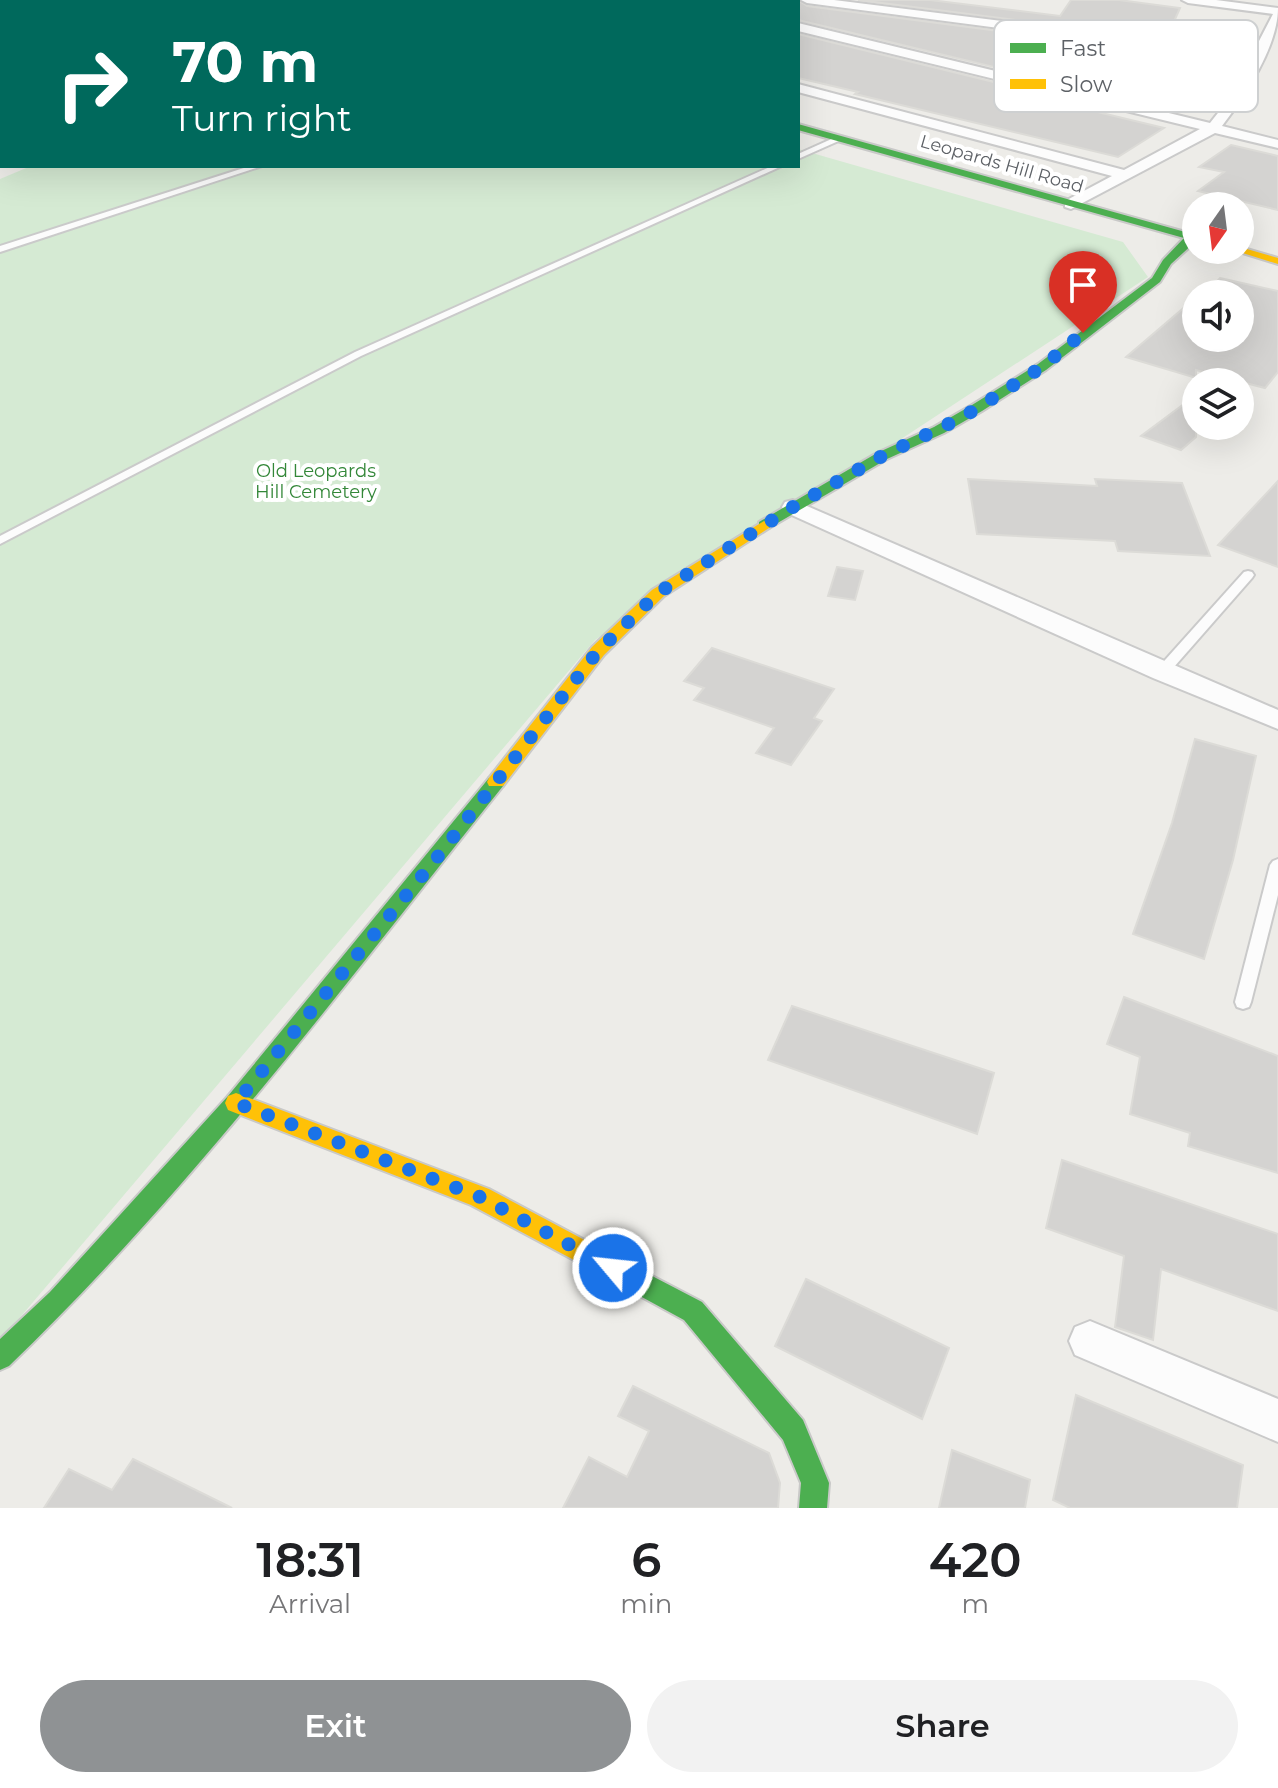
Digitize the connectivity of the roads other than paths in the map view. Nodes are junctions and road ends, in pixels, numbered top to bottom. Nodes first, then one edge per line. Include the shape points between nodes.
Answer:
1 (807, 0) edge
2 (1188, 0) edge
3 (1278, 13) edge
4 (994, 24) edge
5 (800, 27) edge
6 (1258, 53) edge
7 (994, 75) edge
8 (800, 89) edge
9 (1147, 112) edge
10 (1226, 112) edge
11 (800, 128) edge
12 (1213, 128) junction
13 (839, 139) junction
14 (1278, 144) edge
15 (800, 156) edge
16 (252, 168) edge
17 (774, 168) edge
18 (1122, 174) junction
19 (1071, 204) junction
20 (1182, 235) edge
21 (0, 249) edge
22 (1182, 249) edge
23 (1254, 254) edge
24 (1278, 261) edge
25 (793, 507) junction
26 (0, 541) edge
27 (1248, 575) dead end
28 (1162, 672) junction
29 (1278, 720) edge
30 (1278, 865) edge
31 (1243, 1002) dead end
32 (236, 1103) junction
33 (1090, 1341) dead end
34 (0, 1357) edge
35 (1278, 1421) edge
36 (813, 1508) edge

1 - 4 street
2 - 3 street
3 - 6 street
5 - 7 street
8 - 18 street
9 - 12 street
10 - 12 street
11 - 13 street, Leopards Hill Road
12 - 14 street
12 - 18 street
13 - 15 lane
13 - 19 street, Leopards Hill Road
16 - 21 lane
17 - 26 lane via 358,354
18 - 19 street
19 - 20 street, Leopards Hill Road
22 - 25 street via 1156,280 1042,367 963,417
23 - 24 street
25 - 28 street
25 - 32 street via 658,593 598,651
27 - 28 lane
28 - 29 street
30 - 31 lane
32 - 34 street via 59,1301
32 - 36 street via 480,1197 693,1311 793,1430 815,1483
33 - 35 street

